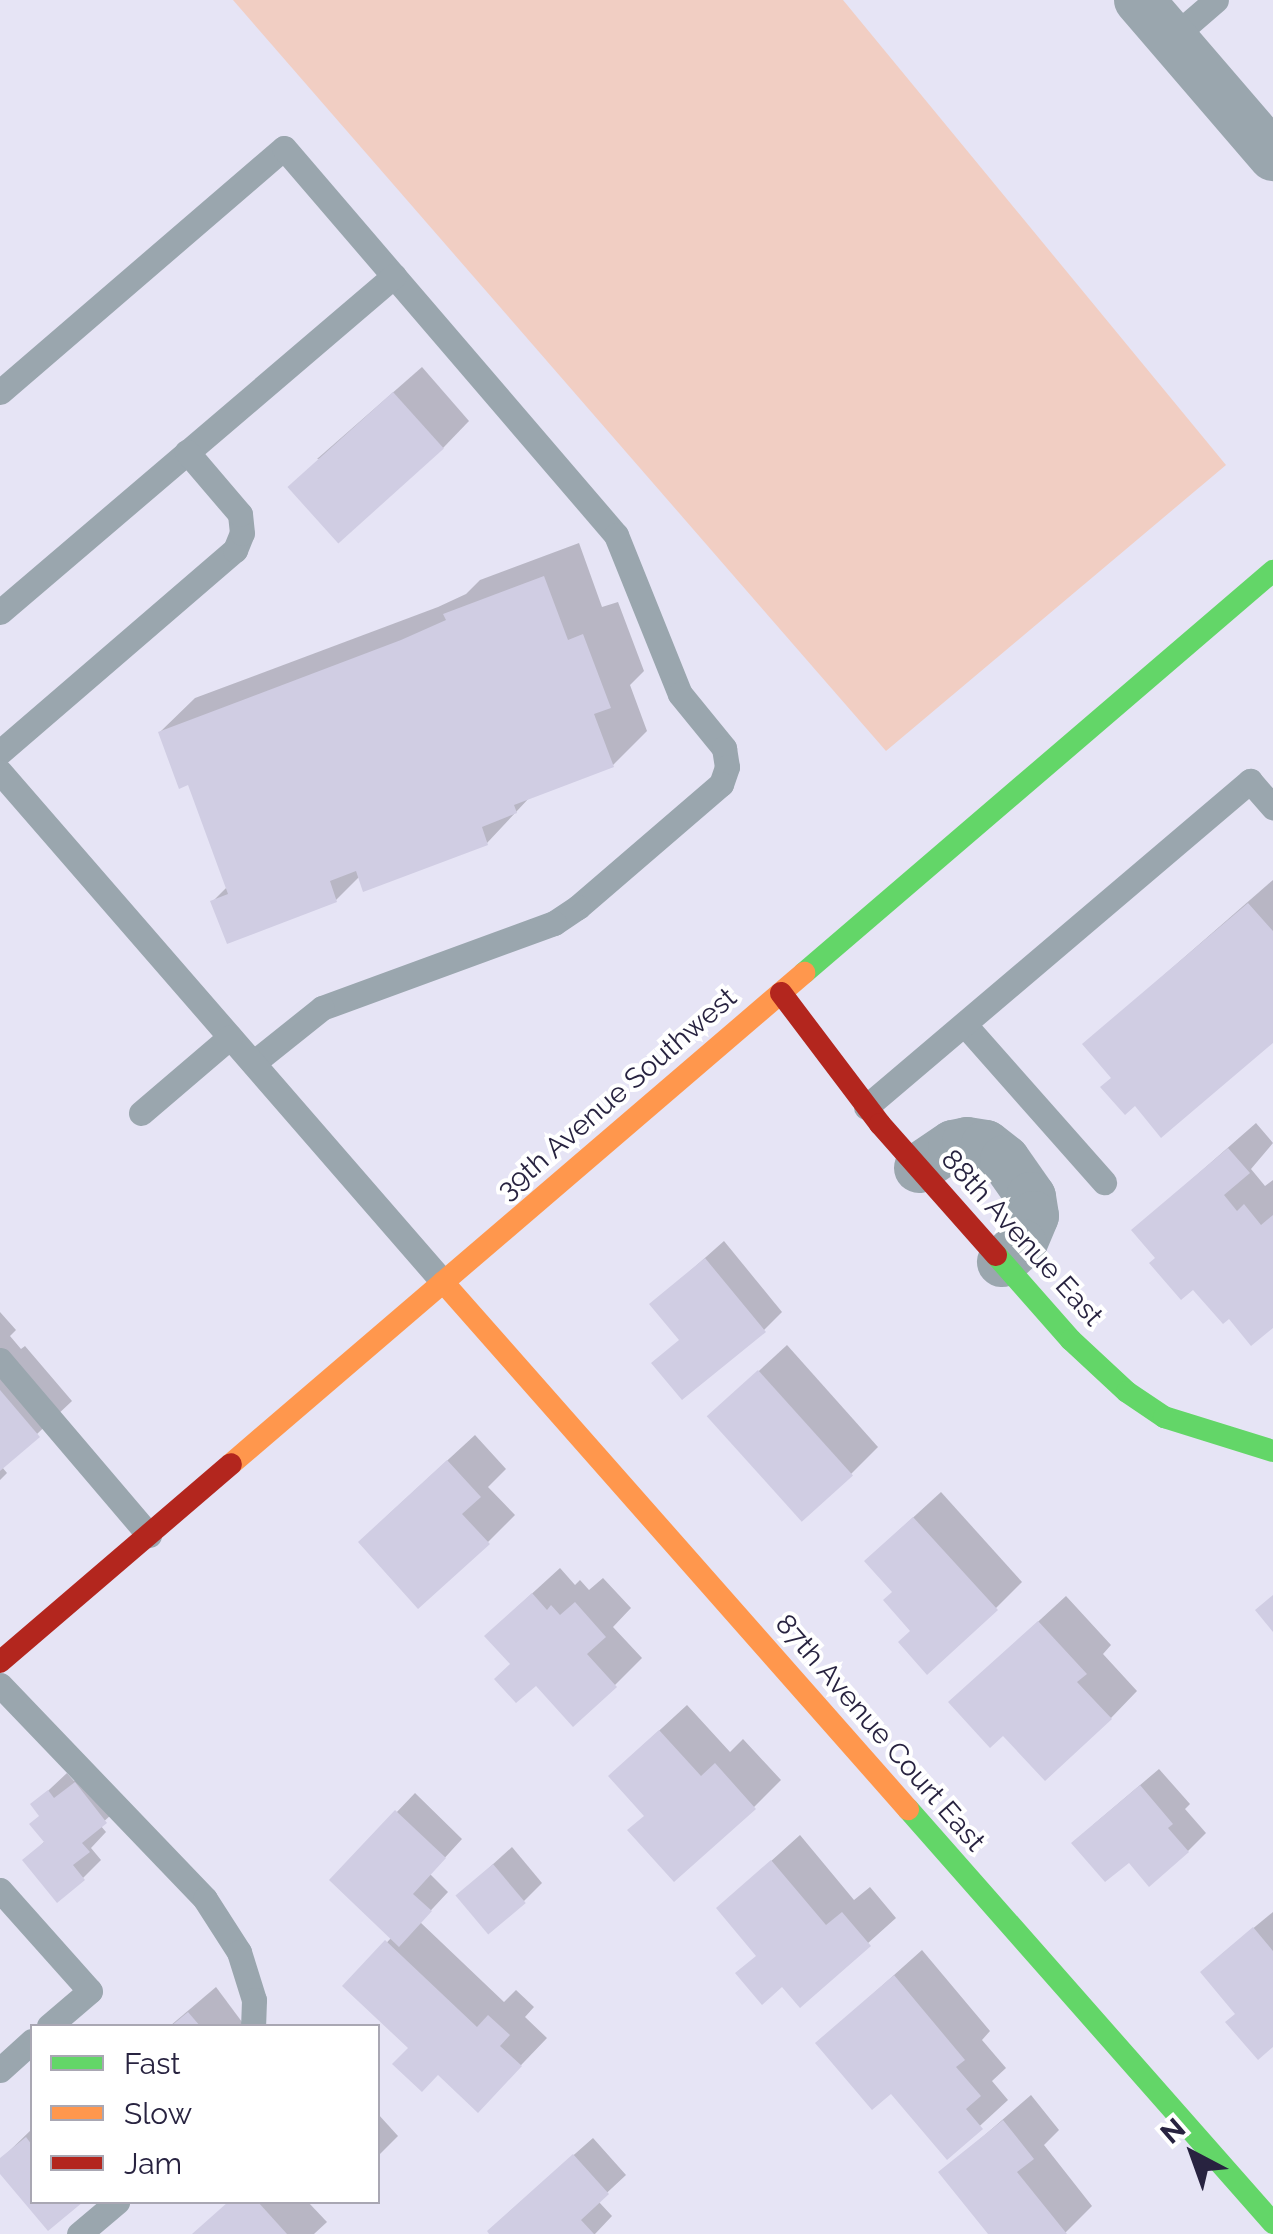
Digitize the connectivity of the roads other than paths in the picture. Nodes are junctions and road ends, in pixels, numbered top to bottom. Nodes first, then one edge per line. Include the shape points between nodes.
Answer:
1 (1139, 0) edge
2 (1216, 0) edge
3 (1172, 38) junction
4 (1273, 156) edge
5 (394, 276) junction
6 (0, 392) edge
7 (188, 452) junction
8 (1273, 571) edge
9 (0, 612) edge
10 (0, 752) edge
11 (0, 772) edge
12 (1273, 807) edge
13 (782, 993) junction
14 (965, 1025) junction
15 (230, 1038) junction
16 (252, 1063) junction
17 (866, 1107) junction
18 (141, 1112) dead end
19 (919, 1168) junction
20 (1104, 1182) dead end
21 (1002, 1262) junction
22 (443, 1282) junction
23 (0, 1360) edge
24 (1273, 1452) edge
25 (149, 1535) junction
26 (0, 1662) edge
27 (0, 1685) edge
28 (0, 1890) edge
29 (51, 2024) edge
30 (253, 2024) edge
31 (30, 2043) edge
32 (0, 2070) edge
33 (115, 2204) edge
34 (1273, 2224) edge
35 (78, 2234) edge

1 - 3 street
2 - 3 lane
3 - 4 street
5 - 6 lane via 284,148
5 - 7 lane
5 - 16 lane via 616,535 680,694 724,748 728,767 721,784 554,923 322,1008
7 - 9 lane
7 - 10 lane via 240,514 235,550
8 - 13 street, 39th Avenue Southwest
11 - 15 lane
12 - 14 lane via 1250,781
13 - 17 street, 88th Avenue East
13 - 22 street, 39th Avenue Southwest
14 - 17 lane
14 - 20 lane
15 - 16 lane
15 - 18 lane
16 - 22 lane
17 - 19 street, 88th Avenue East
19 - 21 street, 88th Avenue East
19 - 21 street via 967,1142 1005,1160 1031,1198 1034,1216 1022,1244
21 - 24 street, 88th Avenue East via 1070,1340 1127,1392 1178,1422
22 - 25 street, 39th Avenue Southwest
22 - 34 street, 87th Avenue Court East
23 - 25 lane
25 - 26 street, 39th Avenue Southwest
27 - 30 lane via 205,1899 239,1952 254,2000
28 - 29 lane via 90,1990
31 - 32 lane
33 - 35 lane

